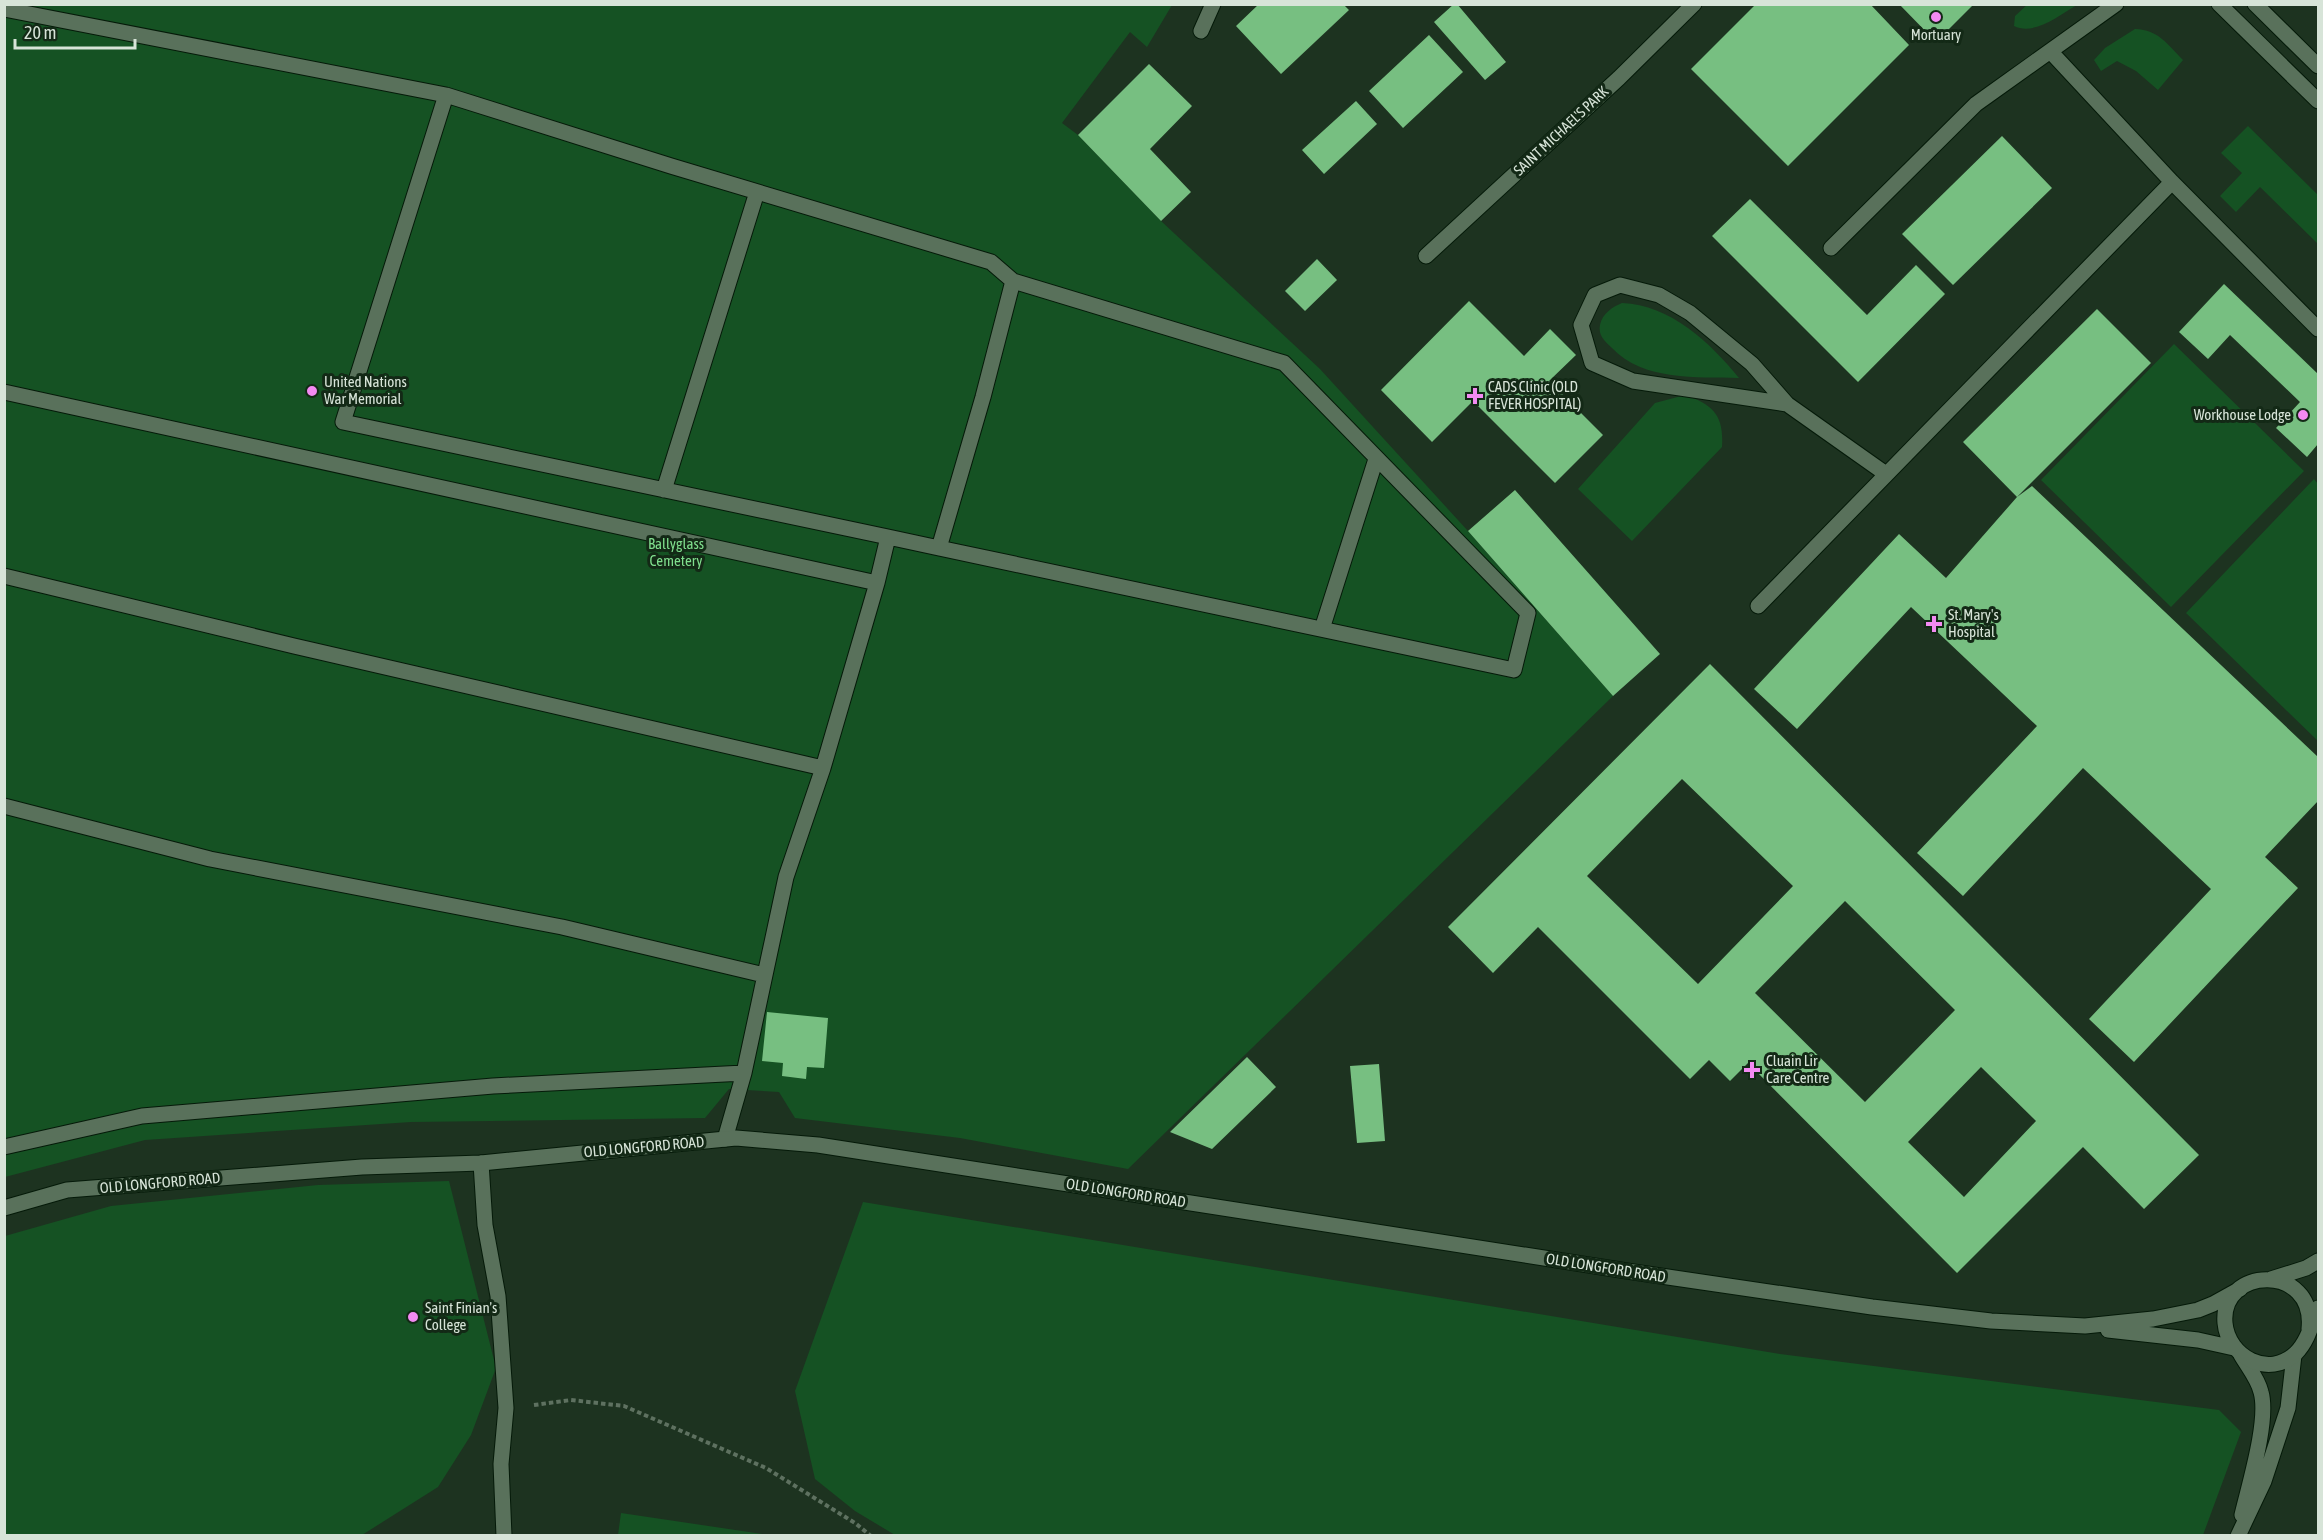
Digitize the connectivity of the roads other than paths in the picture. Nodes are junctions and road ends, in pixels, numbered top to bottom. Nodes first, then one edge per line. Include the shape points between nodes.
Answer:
1 (1213, 4) edge
2 (1694, 4) edge
3 (2116, 4) edge
4 (2218, 4) edge
5 (2254, 4) edge
6 (4, 9) edge
7 (1201, 31) dead end
8 (2050, 51) junction
9 (2319, 66) edge
10 (447, 95) junction
11 (2319, 101) edge
12 (2172, 182) junction
13 (757, 192) junction
14 (1831, 248) dead end
15 (1425, 256) dead end
16 (1013, 280) junction
17 (2319, 329) edge
18 (4, 392) edge
19 (1787, 404) junction
20 (1376, 459) junction
21 (1886, 474) junction
22 (664, 490) junction
23 (888, 537) junction
24 (939, 548) junction
25 (4, 576) edge
26 (877, 583) junction
27 (1758, 606) dead end
28 (1322, 629) junction
29 (823, 768) junction
30 (4, 806) edge
31 (764, 975) junction
32 (744, 1073) junction
33 (725, 1139) junction
34 (4, 1147) edge
35 (481, 1163) junction
36 (4, 1208) edge
37 (2319, 1261) edge
38 (2271, 1279) junction
39 (2240, 1289) junction
40 (2319, 1308) edge
41 (2085, 1326) junction
42 (2309, 1329) junction
43 (2238, 1352) junction
44 (2294, 1355) junction
45 (504, 1536) edge
46 (2238, 1536) edge

1 - 7 street
2 - 15 street, SAINT MICHAEL'S PARK
3 - 8 street
4 - 11 street
5 - 9 street
6 - 10 street
8 - 12 street
8 - 14 street via 1976,104
10 - 13 street
10 - 22 street via 344,422
12 - 17 street
12 - 21 street
13 - 16 street via 992,262
13 - 22 street
16 - 20 street via 1284,363
16 - 24 street
18 - 26 street
19 - 19 street via 1633,381 1592,363 1581,325 1595,295 1620,285 1659,295 1690,313 1752,364
19 - 21 street
20 - 28 street
20 - 28 street via 1528,613 1514,670
21 - 27 street
22 - 23 street
23 - 24 street
23 - 26 street
24 - 28 street
25 - 29 street
26 - 29 street
29 - 31 street via 786,877
30 - 31 street via 210,859 562,927
31 - 32 street
32 - 33 street
32 - 34 street via 493,1086 142,1116
33 - 35 street, OLD LONGFORD ROAD
33 - 41 street, OLD LONGFORD ROAD via 818,1145 1872,1307 1991,1321
35 - 36 street, OLD LONGFORD ROAD via 362,1167 67,1190
35 - 45 street via 485,1225 498,1296 506,1408 501,1464
37 - 38 street
38 - 39 street via 2254,1281
38 - 42 street via 2300,1294 2307,1305
39 - 41 street, OLD LONGFORD ROAD via 2213,1304 2177,1316
39 - 43 street via 2228,1305 2224,1320 2227,1335
40 - 42 street
41 - 43 street via 2198,1340
42 - 44 street
43 - 44 street via 2256,1363 2269,1364
43 - 46 street via 2262,1393 2262,1420
44 - 46 street via 2288,1408 2264,1481

